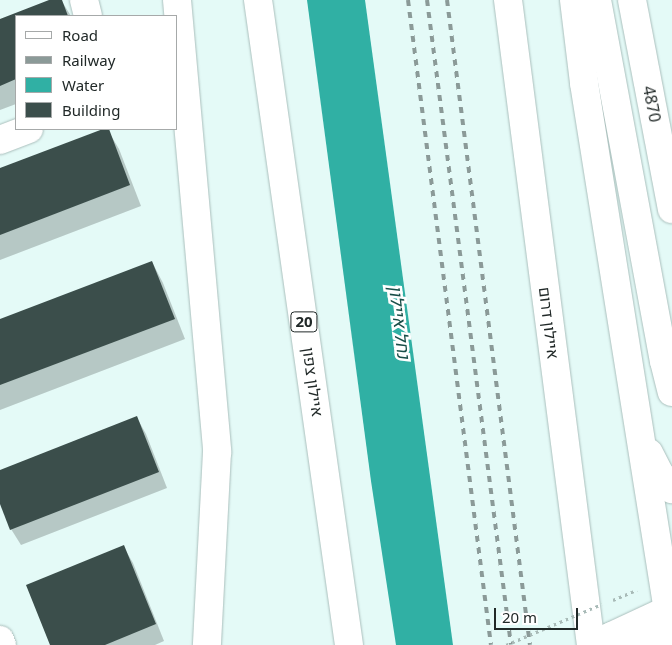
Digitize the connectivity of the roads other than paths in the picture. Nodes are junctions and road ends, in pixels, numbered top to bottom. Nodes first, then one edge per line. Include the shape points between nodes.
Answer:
1 (84, 0) edge
2 (177, 0) edge
3 (258, 0) edge
4 (508, 0) edge
5 (574, 0) edge
6 (597, 0) edge
7 (632, 0) edge
8 (88, 15) edge
9 (26, 130) edge
10 (0, 140) edge
11 (672, 209) edge
12 (672, 392) edge
13 (638, 422) junction
14 (672, 489) edge
15 (671, 610) edge
16 (206, 636) edge
17 (0, 640) edge
18 (598, 642) edge
19 (2, 645) edge
20 (349, 645) edge
21 (650, 645) edge
22 (666, 645) edge

1 - 8 main road
2 - 16 main road via 216,452
3 - 20 main road, איילון צפון / 20
4 - 18 main road, איילון דרום
5 - 13 main road via 584,83
6 - 12 main road
7 - 11 main road, 4870
9 - 10 main road
13 - 14 main road via 659,474
13 - 15 main road
15 - 18 main road
15 - 22 main road
17 - 19 main road
18 - 21 main road via 626,636

